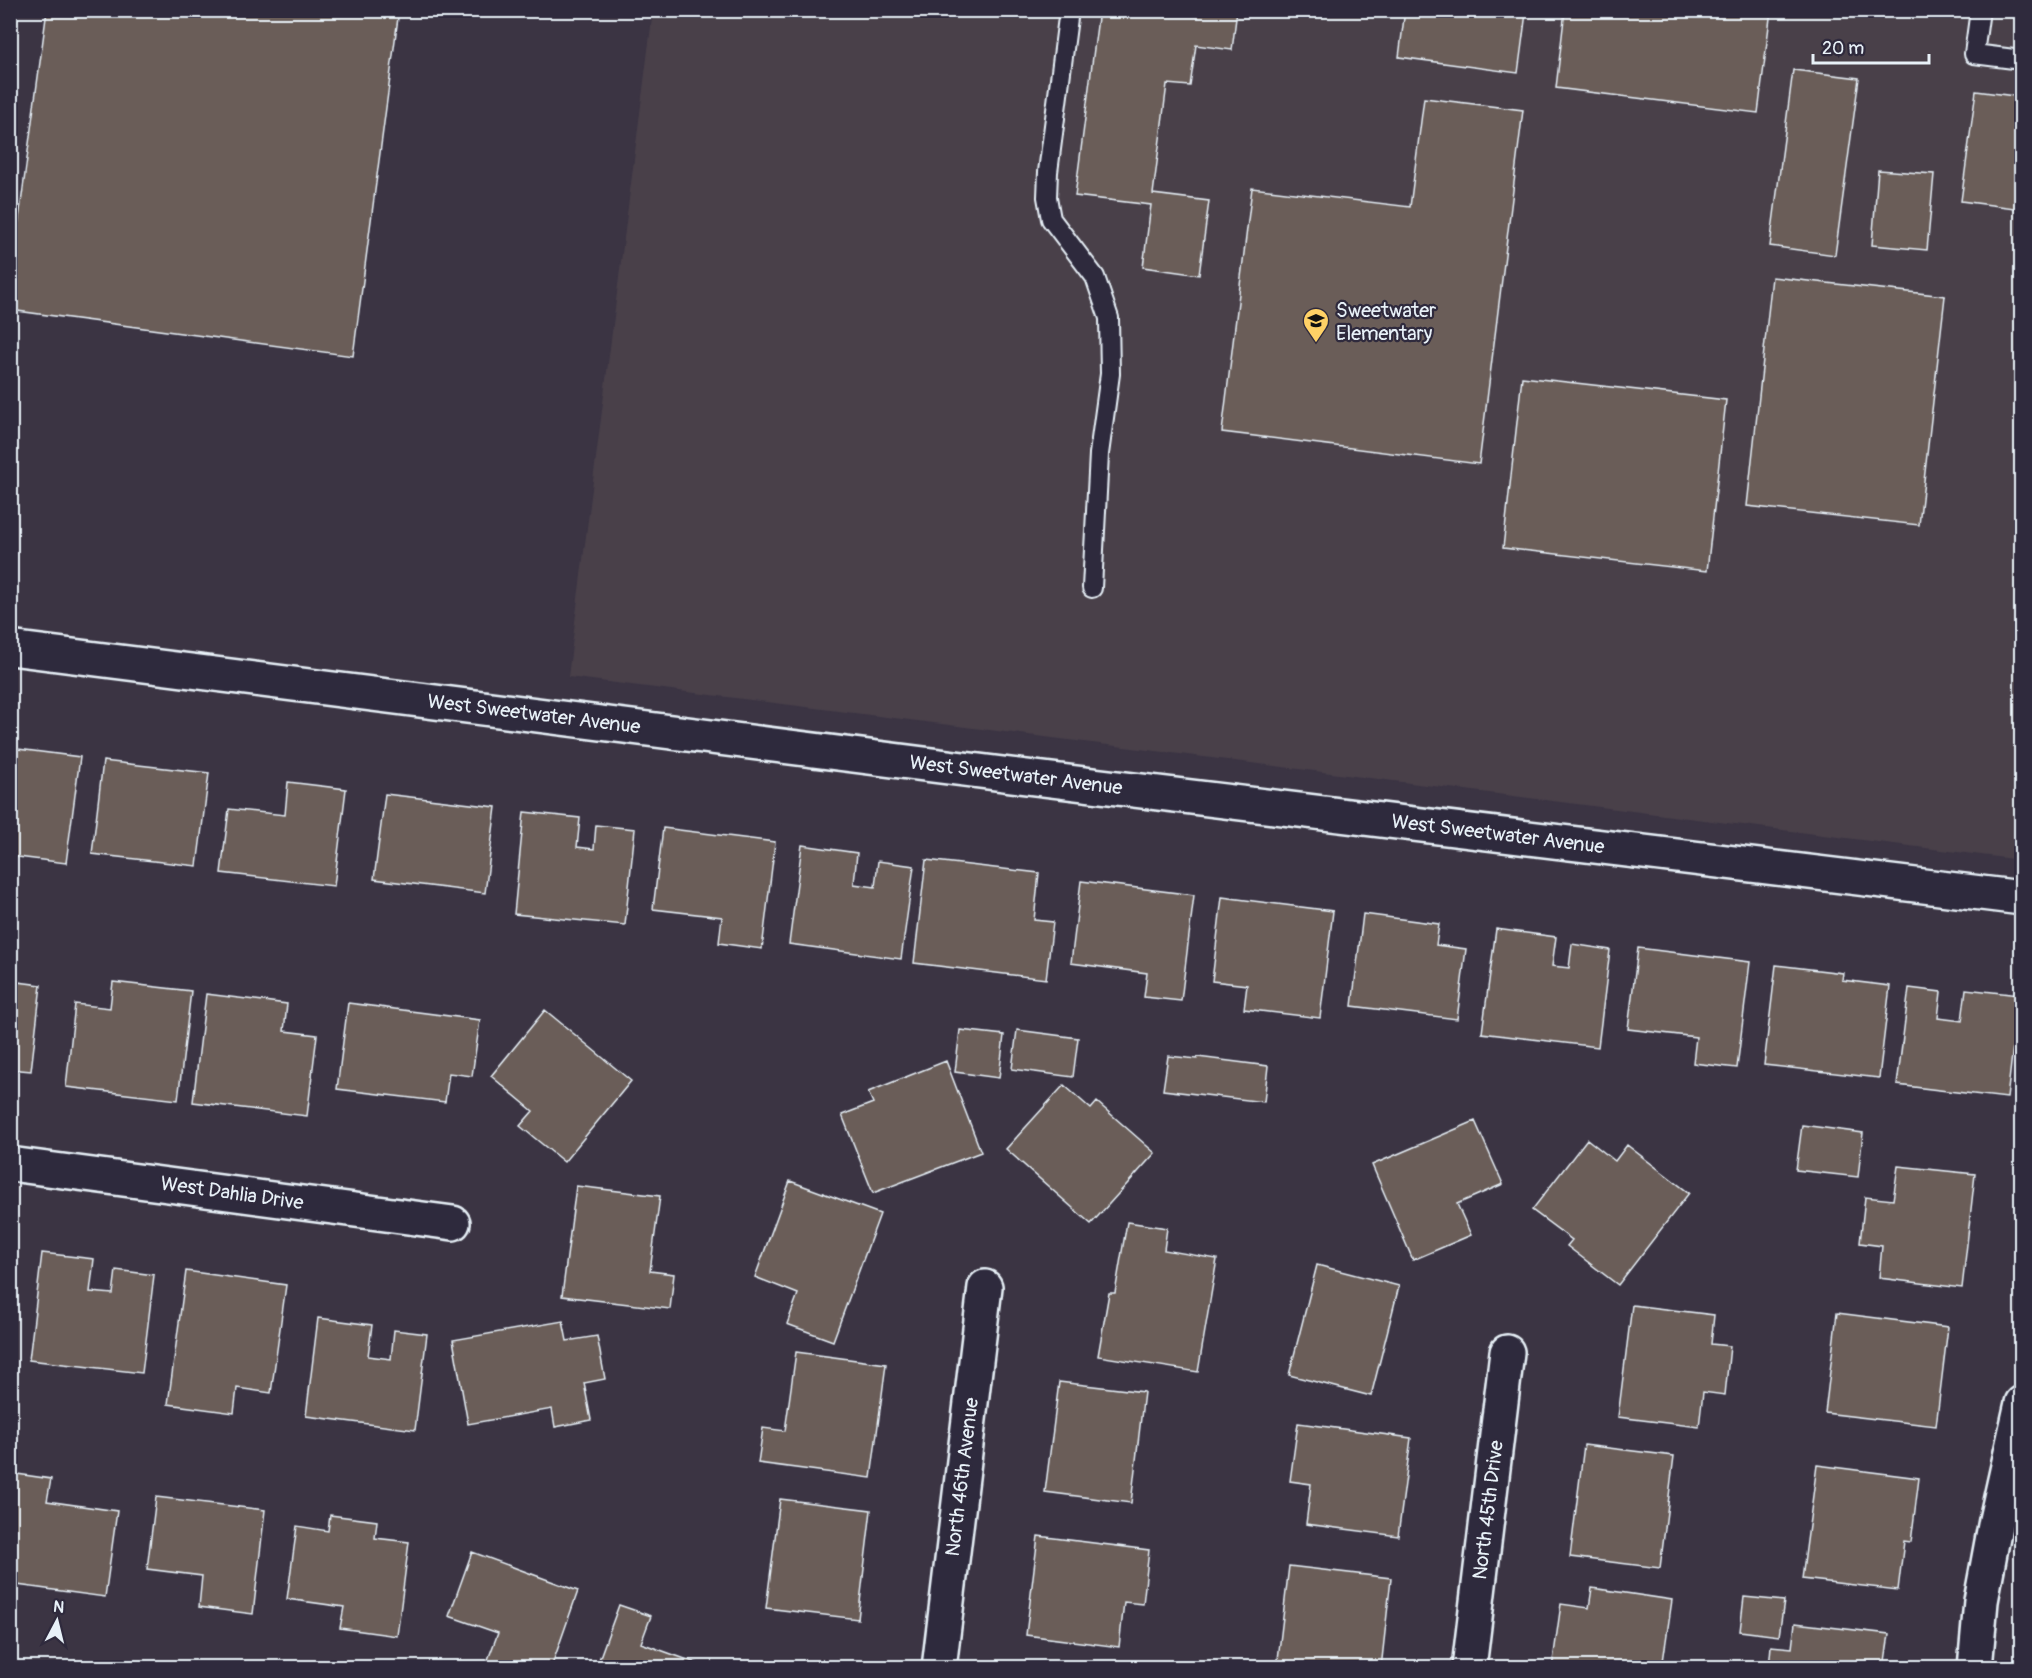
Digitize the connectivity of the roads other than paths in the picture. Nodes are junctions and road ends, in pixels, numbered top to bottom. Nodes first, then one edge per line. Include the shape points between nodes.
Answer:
1 (1069, 10) edge
2 (1980, 10) edge
3 (2022, 60) edge
4 (1092, 588) dead end
5 (10, 648) edge
6 (2022, 898) edge
7 (10, 1164) edge
8 (453, 1223) dead end
9 (985, 1287) dead end
10 (1507, 1352) dead end
11 (2022, 1403) edge
12 (939, 1668) edge
13 (1469, 1668) edge
14 (1975, 1668) edge

1 - 4 lane via 1047,197 1051,219 1095,278 1109,318 1110,374 1099,454
2 - 3 lane via 1974,54
5 - 6 street, West Sweetwater Avenue
7 - 8 street, West Dahlia Drive
9 - 12 street, North 46th Avenue
10 - 13 street, North 45th Drive
11 - 14 street via 1981,1600

